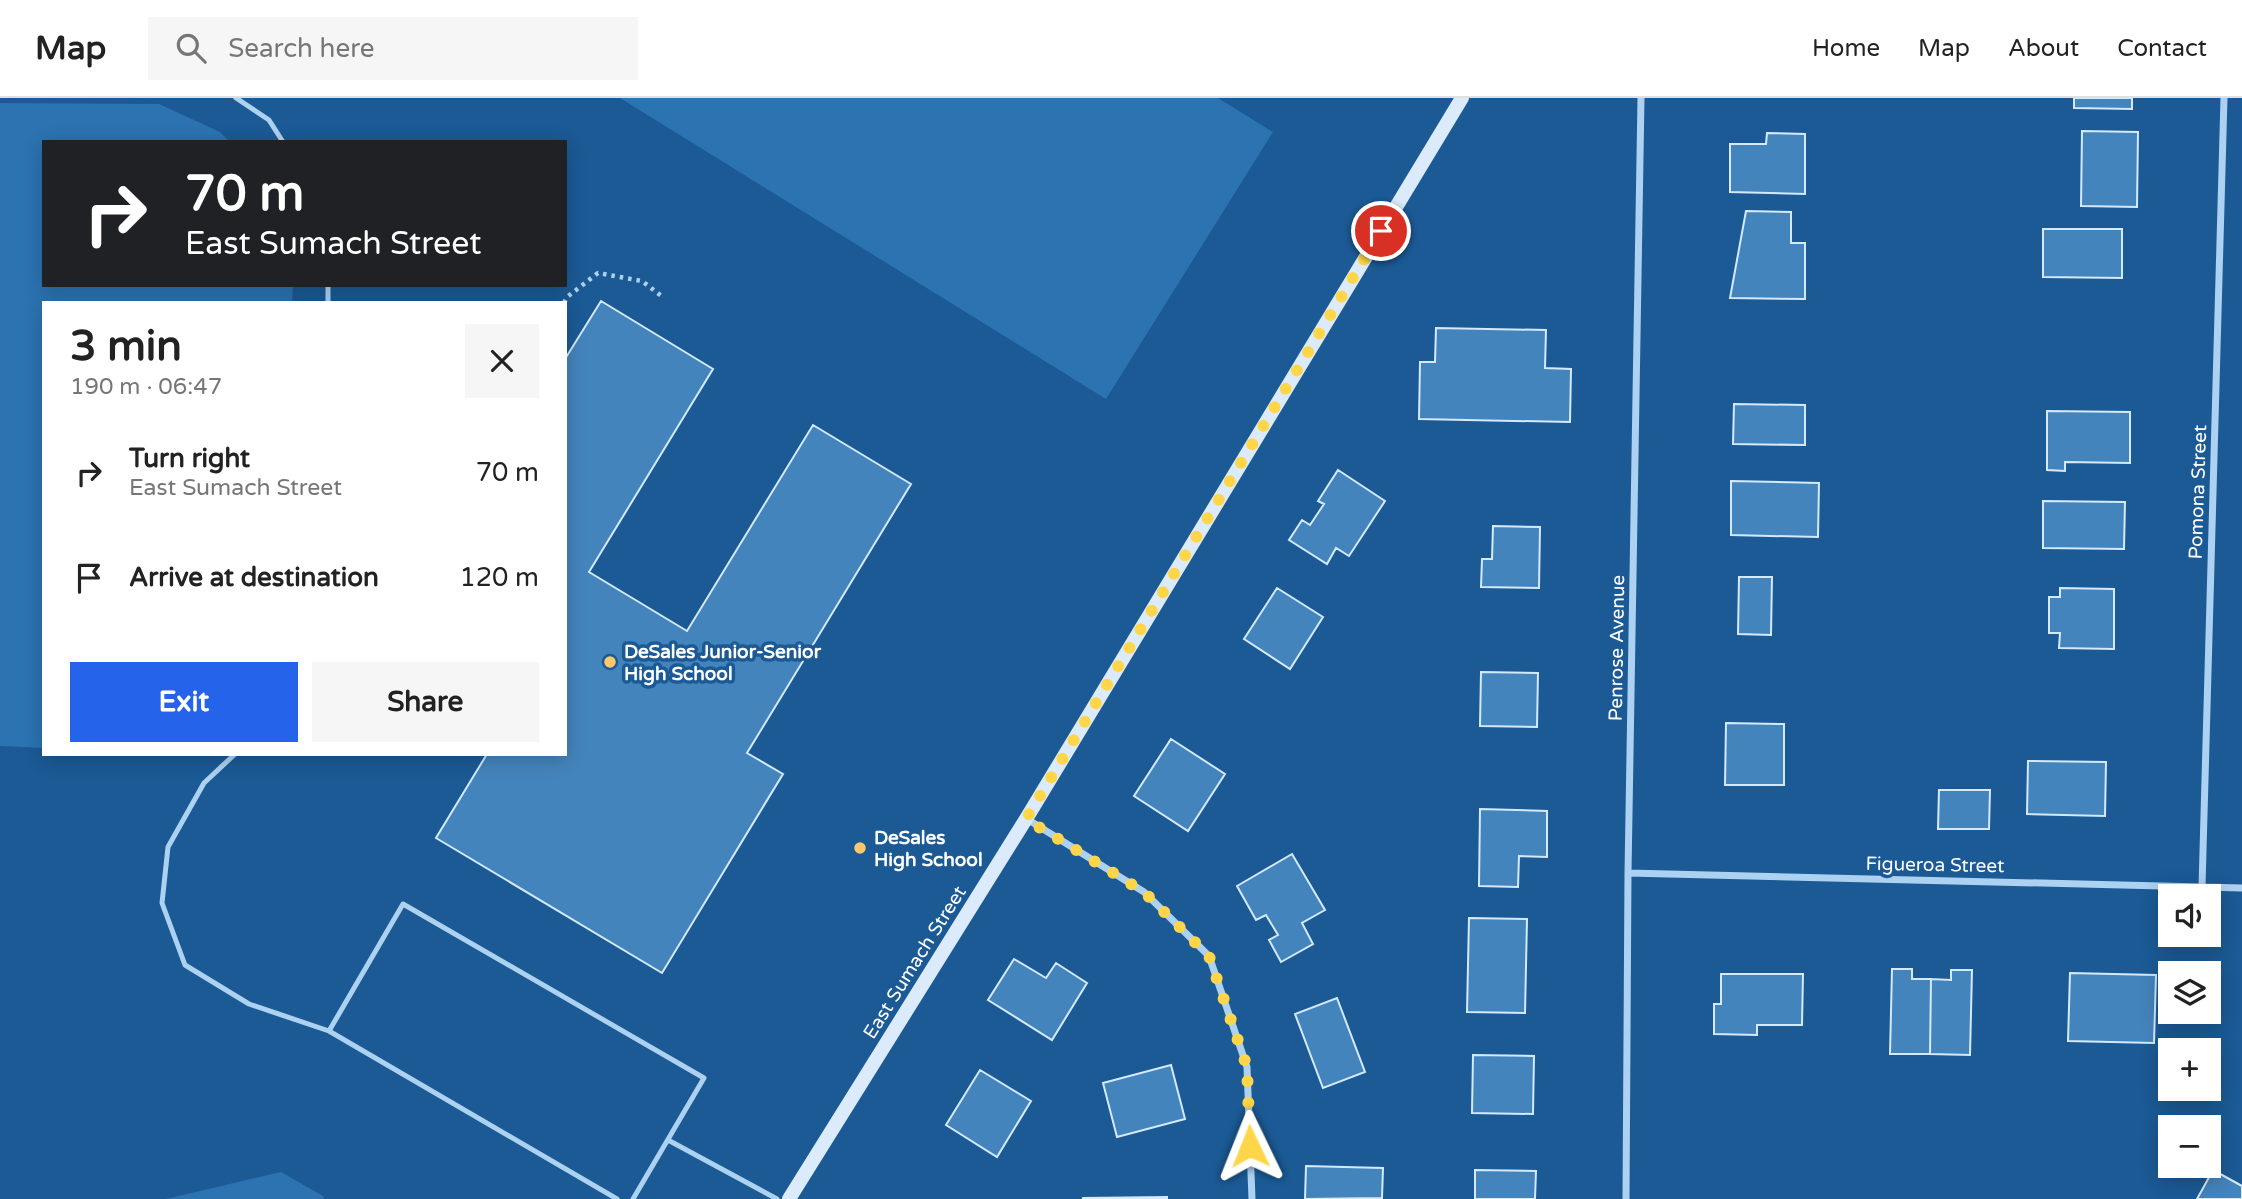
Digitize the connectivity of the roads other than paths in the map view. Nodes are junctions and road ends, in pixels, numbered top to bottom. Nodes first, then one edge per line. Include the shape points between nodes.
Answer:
1 (236, 98) edge
2 (1462, 98) edge
3 (1641, 98) edge
4 (2224, 98) edge
5 (282, 140) edge
6 (233, 756) edge
7 (1026, 819) junction
8 (1628, 873) junction
9 (2202, 884) edge
10 (2158, 886) edge
11 (2221, 887) edge
12 (2242, 888) edge
13 (329, 1031) junction
14 (668, 1140) junction
15 (617, 1199) edge
16 (634, 1199) edge
17 (777, 1199) edge
18 (789, 1199) edge
19 (1251, 1199) edge
20 (1626, 1199) edge

1 - 5 lane via 269,120
2 - 7 street, East Sumach Street
3 - 8 street, Penrose Avenue
4 - 9 street, Pomona Street
6 - 13 lane via 204,783 168,847 162,903 185,964 249,1004
7 - 18 street, East Sumach Street
7 - 19 street via 1144,892 1209,956 1247,1067
8 - 10 street, Figueroa Street
8 - 20 street, Penrose Avenue
11 - 12 street, Figueroa Street
13 - 14 lane via 403,904 704,1078
13 - 15 lane
14 - 16 lane
14 - 17 lane

